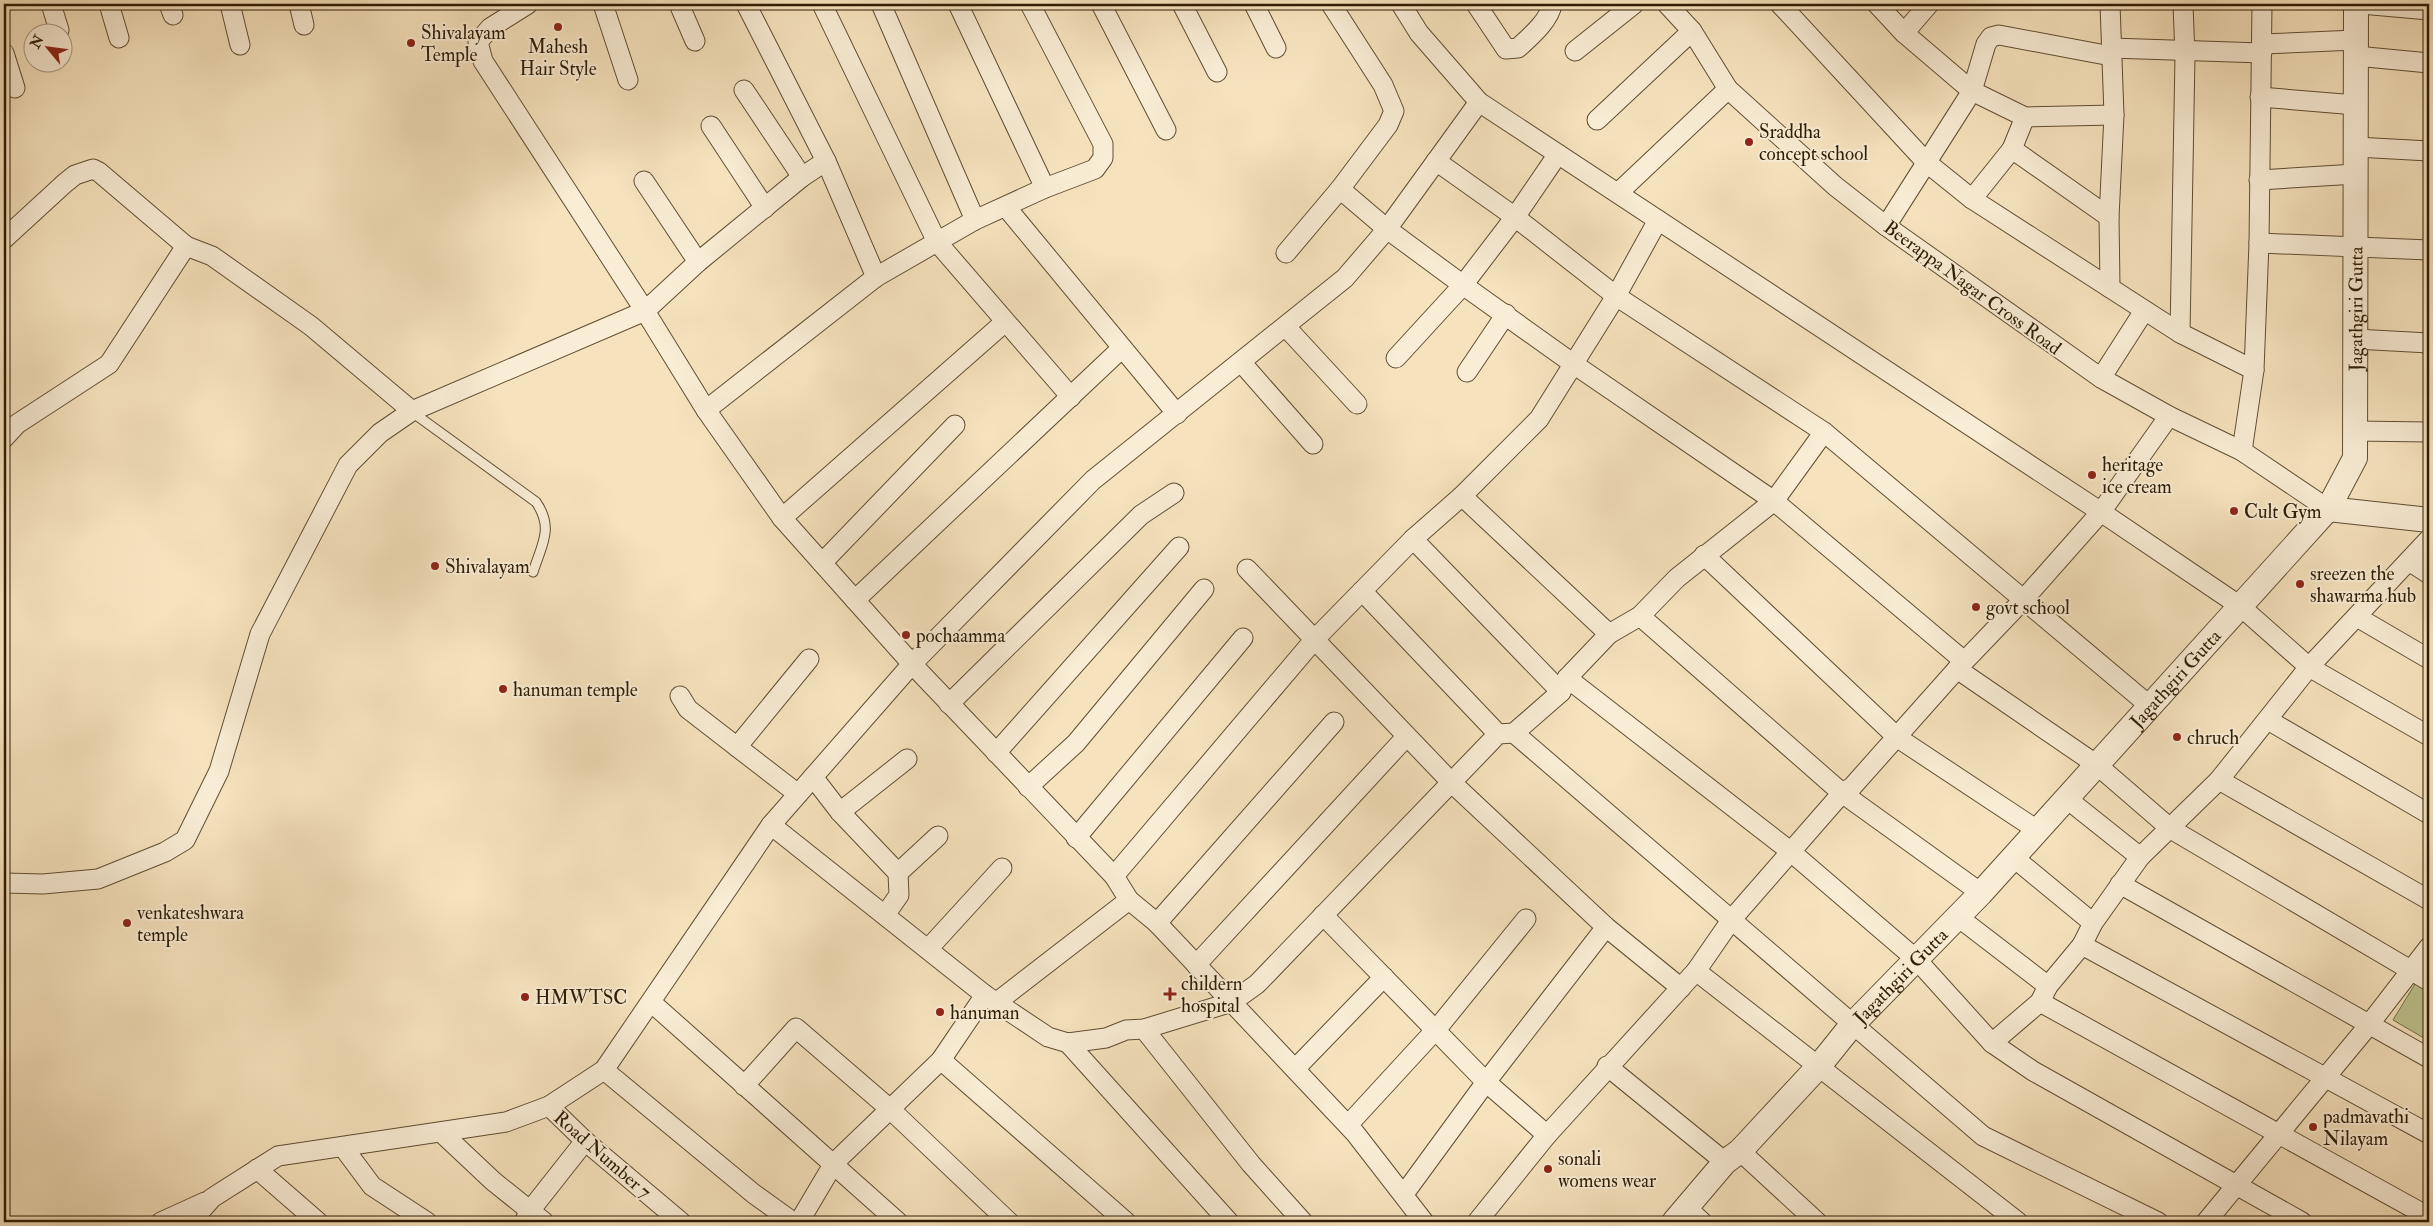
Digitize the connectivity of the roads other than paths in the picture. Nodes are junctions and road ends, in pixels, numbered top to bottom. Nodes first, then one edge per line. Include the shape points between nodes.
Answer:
1 (51, 4) edge
2 (109, 4) edge
3 (230, 4) edge
4 (299, 4) edge
5 (528, 4) edge
6 (603, 4) edge
7 (679, 4) edge
8 (746, 4) edge
9 (822, 4) edge
10 (881, 4) edge
11 (958, 4) edge
12 (1030, 4) edge
13 (1101, 4) edge
14 (1182, 4) edge
15 (1254, 4) edge
16 (1331, 4) edge
17 (1401, 4) edge
18 (1476, 4) edge
19 (1552, 4) edge
20 (1634, 4) edge
21 (1668, 4) edge
22 (1780, 4) edge
23 (1876, 4) edge
24 (1929, 4) edge
25 (2110, 4) edge
26 (2183, 4) edge
27 (2262, 4) edge
28 (2356, 4) edge
29 (2361, 4) edge
30 (2429, 10) edge
31 (57, 22) edge
32 (304, 25) dead end
33 (1692, 31) junction
34 (1904, 33) junction
35 (119, 38) dead end
36 (695, 41) dead end
37 (240, 45) dead end
38 (1276, 48) dead end
39 (2262, 48) junction
40 (2356, 48) junction
41 (2184, 49) junction
42 (1575, 51) dead end
43 (2111, 52) junction
44 (4, 53) edge
45 (2429, 63) edge
46 (1217, 72) dead end
47 (628, 80) dead end
48 (15, 88) dead end
49 (1728, 89) junction
50 (744, 90) dead end
51 (1972, 92) junction
52 (2260, 97) junction
53 (1479, 102) junction
54 (2356, 105) junction
55 (2114, 115) junction
56 (2025, 117) junction
57 (1597, 120) dead end
58 (711, 126) dead end
59 (1166, 130) dead end
60 (2356, 147) junction
61 (2012, 149) junction
62 (2429, 151) edge
63 (1558, 154) junction
64 (826, 161) junction
65 (1436, 161) junction
66 (1926, 162) junction
67 (2356, 174) junction
68 (802, 177) junction
69 (2260, 180) junction
70 (644, 181) dead end
71 (1045, 188) junction
72 (1340, 189) junction
73 (1618, 193) junction
74 (1972, 199) junction
75 (1006, 207) junction
76 (765, 208) junction
77 (1515, 217) junction
78 (2109, 217) junction
79 (975, 220) junction
80 (1658, 220) junction
81 (1886, 226) junction
82 (1387, 229) junction
83 (4, 239) edge
84 (937, 242) junction
85 (2259, 243) junction
86 (186, 246) junction
87 (2356, 248) junction
88 (2429, 250) edge
89 (1286, 254) dead end
90 (698, 262) junction
91 (876, 277) junction
92 (1463, 285) junction
93 (2110, 288) junction
94 (1616, 296) junction
95 (645, 311) junction
96 (2144, 311) junction
97 (1506, 314) junction
98 (1006, 322) junction
99 (1286, 327) junction
100 (2180, 333) junction
101 (2355, 339) junction
102 (2429, 343) edge
103 (1122, 348) junction
104 (1396, 358) dead end
105 (1241, 362) junction
106 (1575, 365) junction
107 (2254, 370) junction
108 (1466, 372) dead end
109 (2100, 378) junction
110 (1071, 397) junction
111 (1357, 404) dead end
112 (706, 410) junction
113 (412, 412) junction
114 (1177, 414) junction
115 (2169, 416) junction
116 (956, 425) dead end
117 (2355, 431) junction
118 (1824, 432) junction
119 (2429, 432) edge
120 (4, 438) edge
121 (1313, 444) dead end
122 (2242, 451) junction
123 (1174, 493) dead end
124 (1462, 496) junction
125 (1774, 501) junction
126 (2328, 509) junction
127 (2101, 512) junction
128 (782, 518) junction
129 (2429, 520) edge
130 (1413, 539) junction
131 (2429, 539) edge
132 (1179, 547) dead end
133 (1704, 555) junction
134 (2409, 561) junction
135 (822, 563) junction
136 (1247, 569) dead end
137 (533, 572) dead end
138 (2429, 574) edge
139 (1204, 589) dead end
140 (1362, 591) junction
141 (2024, 599) junction
142 (855, 600) junction
143 (2240, 606) junction
144 (1640, 616) junction
145 (2357, 617) junction
146 (1609, 634) junction
147 (1243, 638) dead end
148 (1314, 640) junction
149 (809, 659) dead end
150 (2429, 659) edge
151 (912, 664) junction
152 (1960, 664) junction
153 (2309, 667) junction
154 (1564, 685) junction
155 (680, 696) dead end
156 (949, 704) junction
157 (2150, 706) junction
158 (2268, 720) junction
159 (1334, 722) dead end
160 (1506, 734) junction
161 (2429, 736) edge
162 (1406, 737) junction
163 (1898, 738) junction
164 (737, 747) junction
165 (996, 753) junction
166 (907, 759) dead end
167 (2097, 765) junction
168 (812, 777) junction
169 (2219, 780) junction
170 (1450, 782) junction
171 (1028, 787) junction
172 (1842, 793) junction
173 (798, 794) junction
174 (2066, 798) junction
175 (840, 812) junction
176 (2429, 814) edge
177 (771, 825) junction
178 (2171, 829) junction
179 (2038, 830) junction
180 (938, 836) dead end
181 (1076, 838) junction
182 (1790, 850) junction
183 (2013, 857) junction
184 (2140, 857) junction
185 (1002, 868) dead end
186 (898, 873) junction
187 (1114, 876) junction
188 (4, 883) edge
189 (2120, 884) junction
190 (1980, 893) junction
191 (1129, 900) junction
192 (2429, 900) edge
193 (885, 915) junction
194 (1323, 915) junction
195 (1958, 917) junction
196 (1732, 919) junction
197 (1526, 920) dead end
198 (1156, 923) junction
199 (2093, 923) junction
200 (1606, 927) junction
201 (2082, 945) junction
202 (2429, 948) edge
203 (928, 949) junction
204 (1917, 960) junction
205 (1196, 965) junction
206 (2410, 970) junction
207 (1696, 971) junction
208 (1384, 977) junction
209 (2429, 981) edge
210 (1681, 988) junction
211 (2044, 994) junction
212 (991, 999) junction
213 (651, 1002) junction
214 (1232, 1002) junction
215 (1852, 1025) junction
216 (2368, 1026) junction
217 (1144, 1030) junction
218 (1434, 1031) junction
219 (1992, 1043) junction
220 (1068, 1044) junction
221 (2429, 1058) edge
222 (941, 1060) junction
223 (1607, 1066) junction
224 (1819, 1066) junction
225 (1295, 1069) junction
226 (604, 1070) junction
227 (2324, 1078) junction
228 (1486, 1082) junction
229 (744, 1086) junction
230 (548, 1106) junction
231 (890, 1109) junction
232 (1348, 1125) junction
233 (442, 1133) junction
234 (2278, 1134) junction
235 (2429, 1134) edge
236 (1547, 1135) junction
237 (584, 1141) junction
238 (343, 1147) junction
239 (1732, 1157) junction
240 (834, 1163) junction
241 (257, 1169) junction
242 (2234, 1186) junction
243 (1404, 1194) junction
244 (212, 1198) junction
245 (1688, 1217) edge
246 (2429, 1217) edge
247 (533, 1219) edge
248 (198, 1220) edge
249 (160, 1222) edge
250 (318, 1222) edge
251 (427, 1222) edge
252 (681, 1222) edge
253 (793, 1222) edge
254 (799, 1222) edge
255 (898, 1222) edge
256 (1009, 1222) edge
257 (1126, 1222) edge
258 (1229, 1222) edge
259 (1303, 1222) edge
260 (1424, 1222) edge
261 (1477, 1222) edge
262 (1817, 1222) edge
263 (2018, 1222) edge
264 (2158, 1222) edge
265 (2206, 1222) edge
266 (2302, 1222) edge

1 - 31 street
2 - 35 street
3 - 37 street
4 - 32 street
5 - 95 street via 490,28 478,42 483,62
6 - 47 street
7 - 36 street
8 - 64 street
9 - 84 street
10 - 79 street
11 - 71 street
12 - 71 street via 1103,144 1102,158 1095,169
13 - 59 street
14 - 46 street
15 - 38 street
16 - 72 street via 1382,85 1394,111 1388,125
17 - 53 street via 1419,33
18 - 19 street via 1506,49 1518,48 1532,35
20 - 42 street
21 - 33 street, Beerappa Nagar Cross Road
22 - 66 street
23 - 34 street
24 - 34 street
25 - 43 street
26 - 41 street
27 - 39 street
28 - 40 street, Jagathgiri Gutta
29 - 30 street
33 - 49 street, Beerappa Nagar Cross Road
33 - 57 street
34 - 51 street
39 - 40 street
39 - 41 street
39 - 52 street
40 - 45 street
40 - 54 street, Jagathgiri Gutta
41 - 43 street
41 - 100 street
43 - 51 street via 1999,35 1991,37
43 - 55 street
44 - 48 street
49 - 73 street
49 - 81 street, Beerappa Nagar Cross Road via 1835,186
50 - 68 street
51 - 56 street
51 - 66 street
52 - 54 street
52 - 69 street
53 - 63 street
53 - 65 street
54 - 60 street, Jagathgiri Gutta
55 - 56 street
55 - 78 street
56 - 61 street
58 - 76 street
60 - 62 street
60 - 67 street, Jagathgiri Gutta
61 - 74 street
61 - 78 street
63 - 73 street
63 - 77 street
64 - 68 street
64 - 91 street
65 - 77 street
65 - 82 street
66 - 74 street
66 - 81 street
67 - 69 street
67 - 87 street, Jagathgiri Gutta
68 - 76 street
69 - 85 street
70 - 90 street
71 - 75 street
72 - 82 street
72 - 89 street
73 - 80 street
74 - 93 street
75 - 79 street
75 - 103 street
76 - 90 street
77 - 92 street
77 - 94 street
78 - 93 street
79 - 84 street
80 - 94 street
80 - 127 street
81 - 109 street, Beerappa Nagar Cross Road
82 - 92 street
82 - 99 street via 1345,278
83 - 86 street via 65,183 93,169
84 - 91 street
84 - 98 street
85 - 87 street
85 - 107 street
86 - 113 street via 212,256 311,326
86 - 120 street via 109,364 16,424
87 - 88 street
87 - 101 street, Jagathgiri Gutta
90 - 95 street
91 - 112 street
92 - 97 street
92 - 104 street
93 - 96 street
94 - 106 street
94 - 118 street
95 - 112 street
95 - 113 street
96 - 100 street
96 - 109 street
97 - 106 street
97 - 108 street
98 - 110 street
98 - 128 street
99 - 105 street
99 - 111 street
100 - 107 street
101 - 102 street
101 - 117 street, Jagathgiri Gutta
103 - 110 street
103 - 114 street
105 - 114 street
105 - 121 street
106 - 124 street via 1539,418
106 - 125 street
107 - 122 street
109 - 115 street, Beerappa Nagar Cross Road
110 - 142 street
112 - 128 street
113 - 137 lane via 539,507 547,526
113 - 188 street via 380,433 348,465 260,634 219,771 185,840 165,852 98,879 42,884
114 - 151 street via 1093,480
115 - 122 street, Beerappa Nagar Cross Road
115 - 127 street
116 - 135 street
117 - 119 street
117 - 126 street, Jagathgiri Gutta via 2355,458
118 - 125 street
118 - 141 street
122 - 126 street, Beerappa Nagar Cross Road
123 - 156 street via 1141,515
124 - 130 street
124 - 146 street
125 - 133 street
125 - 152 street
126 - 129 street
126 - 143 street, Jagathgiri Gutta
127 - 141 street
127 - 143 street
128 - 135 street
130 - 140 street
130 - 154 street
131 - 134 street
132 - 165 street
133 - 144 street
133 - 163 street
134 - 138 street
134 - 145 street
135 - 142 street
136 - 148 street
139 - 171 street via 1076,743
140 - 148 street
140 - 160 street
141 - 152 street
141 - 157 street
142 - 151 street
143 - 153 street
143 - 157 street, Jagathgiri Gutta
144 - 146 street
144 - 172 street
145 - 150 street
145 - 153 street
146 - 154 street
147 - 181 street
148 - 162 street
148 - 187 street
149 - 164 street
151 - 156 street
151 - 168 street
152 - 163 street
152 - 167 street
153 - 158 street
153 - 161 street
154 - 160 street
154 - 182 street
155 - 164 street via 688,709
156 - 165 street
157 - 167 street, Jagathgiri Gutta
158 - 169 street
158 - 176 street
159 - 198 street
160 - 170 street
160 - 196 street
162 - 170 street
162 - 205 street
163 - 172 street via 1852,787
163 - 179 street
164 - 173 street
165 - 171 street
166 - 175 street
167 - 174 street, Jagathgiri Gutta
167 - 178 street
168 - 173 street
168 - 175 street
169 - 178 street
169 - 192 street
170 - 194 street
170 - 200 street
171 - 181 street
172 - 182 street
172 - 190 street
173 - 177 street
174 - 179 street, Jagathgiri Gutta
174 - 184 street
175 - 186 street
177 - 193 street
177 - 213 street
178 - 184 street
178 - 206 street
179 - 183 street, Jagathgiri Gutta
180 - 186 street
181 - 187 street
182 - 196 street
182 - 204 street
183 - 190 street, Jagathgiri Gutta
183 - 199 street
184 - 189 street
185 - 203 street
186 - 193 street via 899,895
187 - 191 street
189 - 199 street
189 - 216 street
190 - 195 street, Jagathgiri Gutta
191 - 198 street
191 - 212 street
193 - 203 street
194 - 208 street
194 - 214 street via 1257,984
195 - 204 street, Jagathgiri Gutta
195 - 211 street
196 - 207 street
196 - 215 street
197 - 218 street
198 - 205 street
199 - 201 street
200 - 210 street
200 - 228 street
201 - 211 street
201 - 227 street
202 - 206 street
203 - 212 street
204 - 215 street, Jagathgiri Gutta
204 - 219 street
205 - 214 street
206 - 209 street
206 - 216 street
207 - 210 street
207 - 224 street
208 - 218 street
208 - 225 street
210 - 223 street
211 - 219 street
211 - 234 street
212 - 220 street via 1048,1037
212 - 222 street
213 - 226 street
213 - 229 street
214 - 217 street
214 - 225 street
215 - 224 street, Jagathgiri Gutta
215 - 264 street via 1983,1136
216 - 221 street
216 - 227 street
217 - 220 street via 1126,1030 1106,1038
217 - 259 street via 1251,1164
218 - 228 street
218 - 232 street
219 - 242 street via 2033,1071
220 - 258 street
222 - 231 street
222 - 257 street
223 - 236 street
223 - 239 street
224 - 239 street, Jagathgiri Gutta
224 - 263 street
225 - 232 street
226 - 230 street
226 - 253 street via 754,1194
227 - 234 street
227 - 235 street
228 - 236 street
228 - 243 street
229 - 231 street via 796,1028
229 - 240 street
230 - 233 street via 506,1122
230 - 237 street, Road Number 7
231 - 240 street
231 - 256 street
232 - 243 street
233 - 238 street
233 - 247 street
234 - 242 street
234 - 246 street
236 - 261 street
237 - 247 street
237 - 252 street, Road Number 7
238 - 241 street via 278,1156
238 - 251 street via 372,1186
239 - 245 street, Jagathgiri Gutta
239 - 262 street
240 - 254 street
240 - 255 street
241 - 244 street
241 - 250 street
242 - 265 street
242 - 266 street
243 - 260 street
244 - 248 street
244 - 249 street

